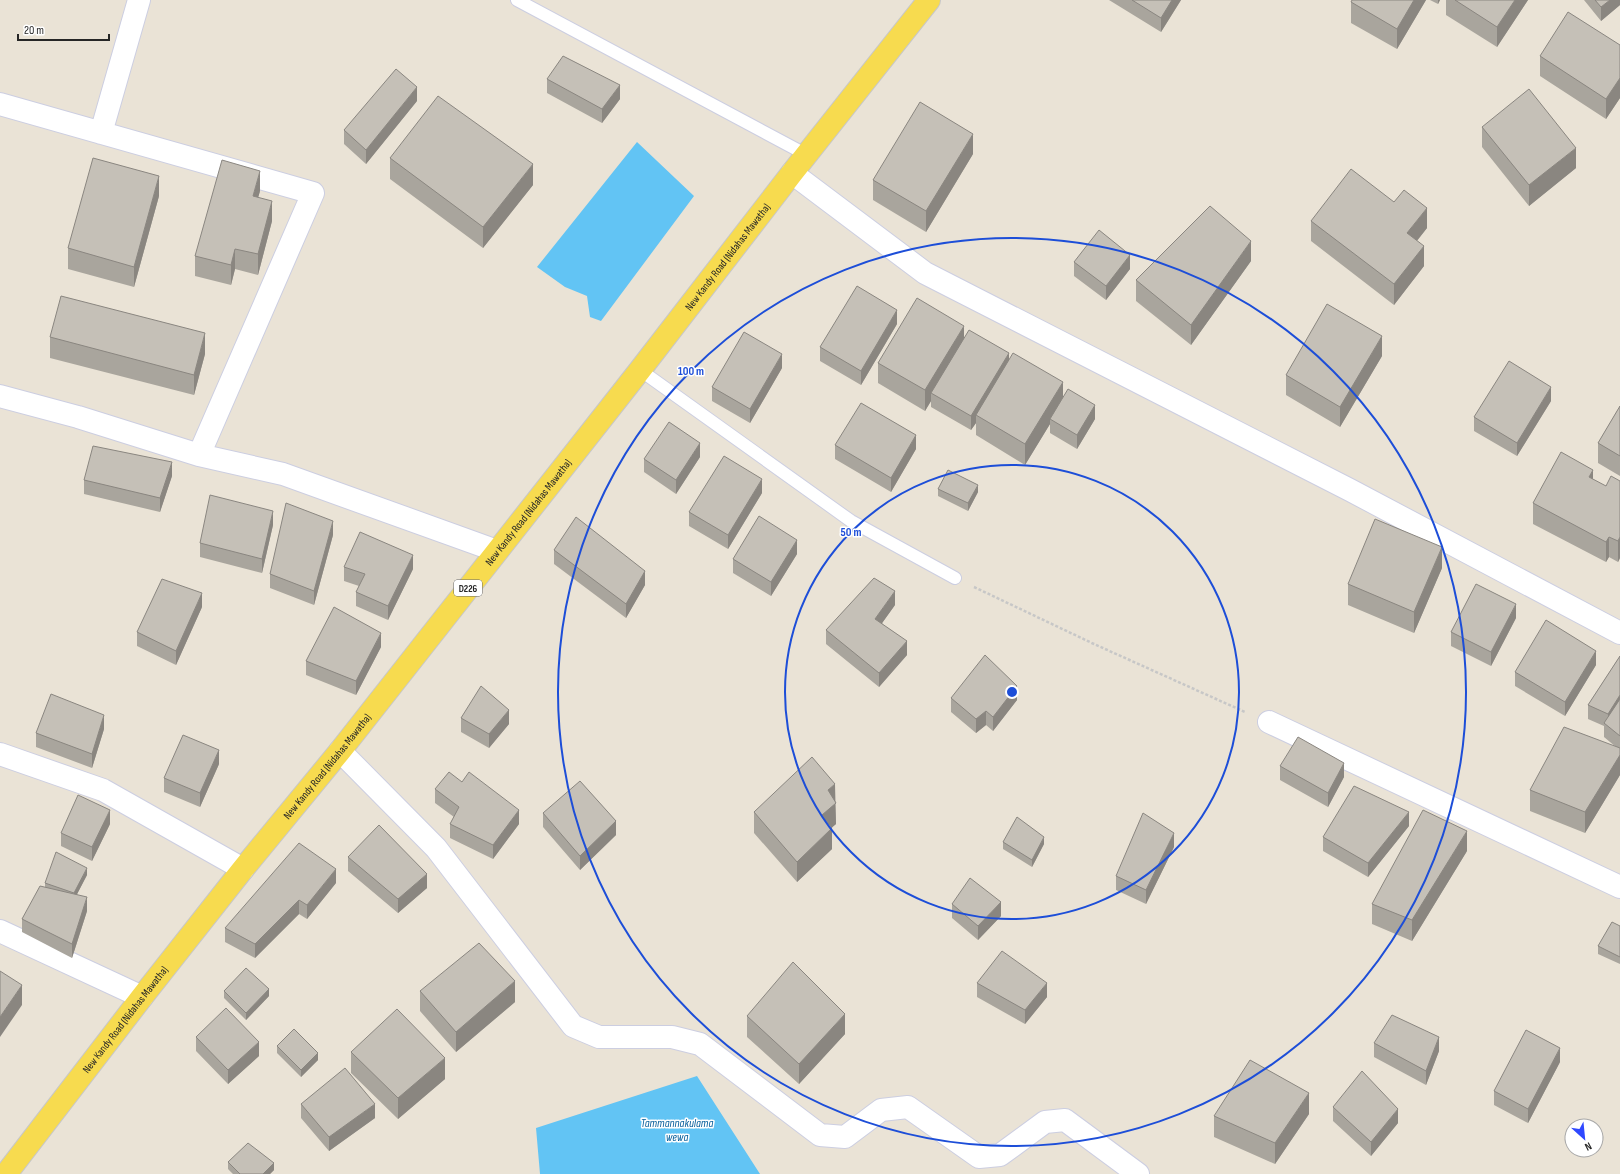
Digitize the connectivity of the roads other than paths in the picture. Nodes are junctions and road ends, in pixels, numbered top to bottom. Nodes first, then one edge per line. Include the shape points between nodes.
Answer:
1 (139, 0) edge
2 (517, 0) edge
3 (929, 0) edge
4 (0, 104) edge
5 (101, 133) junction
6 (807, 155) junction
7 (792, 173) junction
8 (640, 370) junction
9 (0, 396) edge
10 (199, 455) junction
11 (497, 551) junction
12 (955, 578) road end
13 (1620, 633) edge
14 (1269, 722) road end
15 (340, 751) junction
16 (0, 754) edge
17 (243, 869) junction
18 (1620, 887) edge
19 (0, 931) edge
20 (142, 997) junction
21 (6, 1174) edge
22 (1138, 1174) edge

1 - 5 street
2 - 6 lane
3 - 6 main road, New Kandy Road (Nidahas Mawatha) / D226
4 - 5 street
5 - 10 street via 313,193
6 - 7 main road, New Kandy Road (Nidahas Mawatha) / D226
7 - 8 main road, New Kandy Road (Nidahas Mawatha) / D226
7 - 13 street via 925,273 1357,494
8 - 11 main road, New Kandy Road (Nidahas Mawatha) / D226
8 - 12 lane via 850,521
9 - 10 street via 78,417
10 - 11 street via 283,474
11 - 15 main road, New Kandy Road (Nidahas Mawatha) / D226
14 - 18 street
15 - 17 main road, New Kandy Road (Nidahas Mawatha) / D226
15 - 22 street via 436,848 573,1026 599,1037 672,1037 700,1044 820,1135 845,1137 881,1110 908,1107 979,1157 1000,1155 1045,1122 1065,1120
16 - 17 street via 103,790
17 - 20 main road, New Kandy Road (Nidahas Mawatha) / D226
19 - 20 street
20 - 21 main road, New Kandy Road (Nidahas Mawatha) / D226

